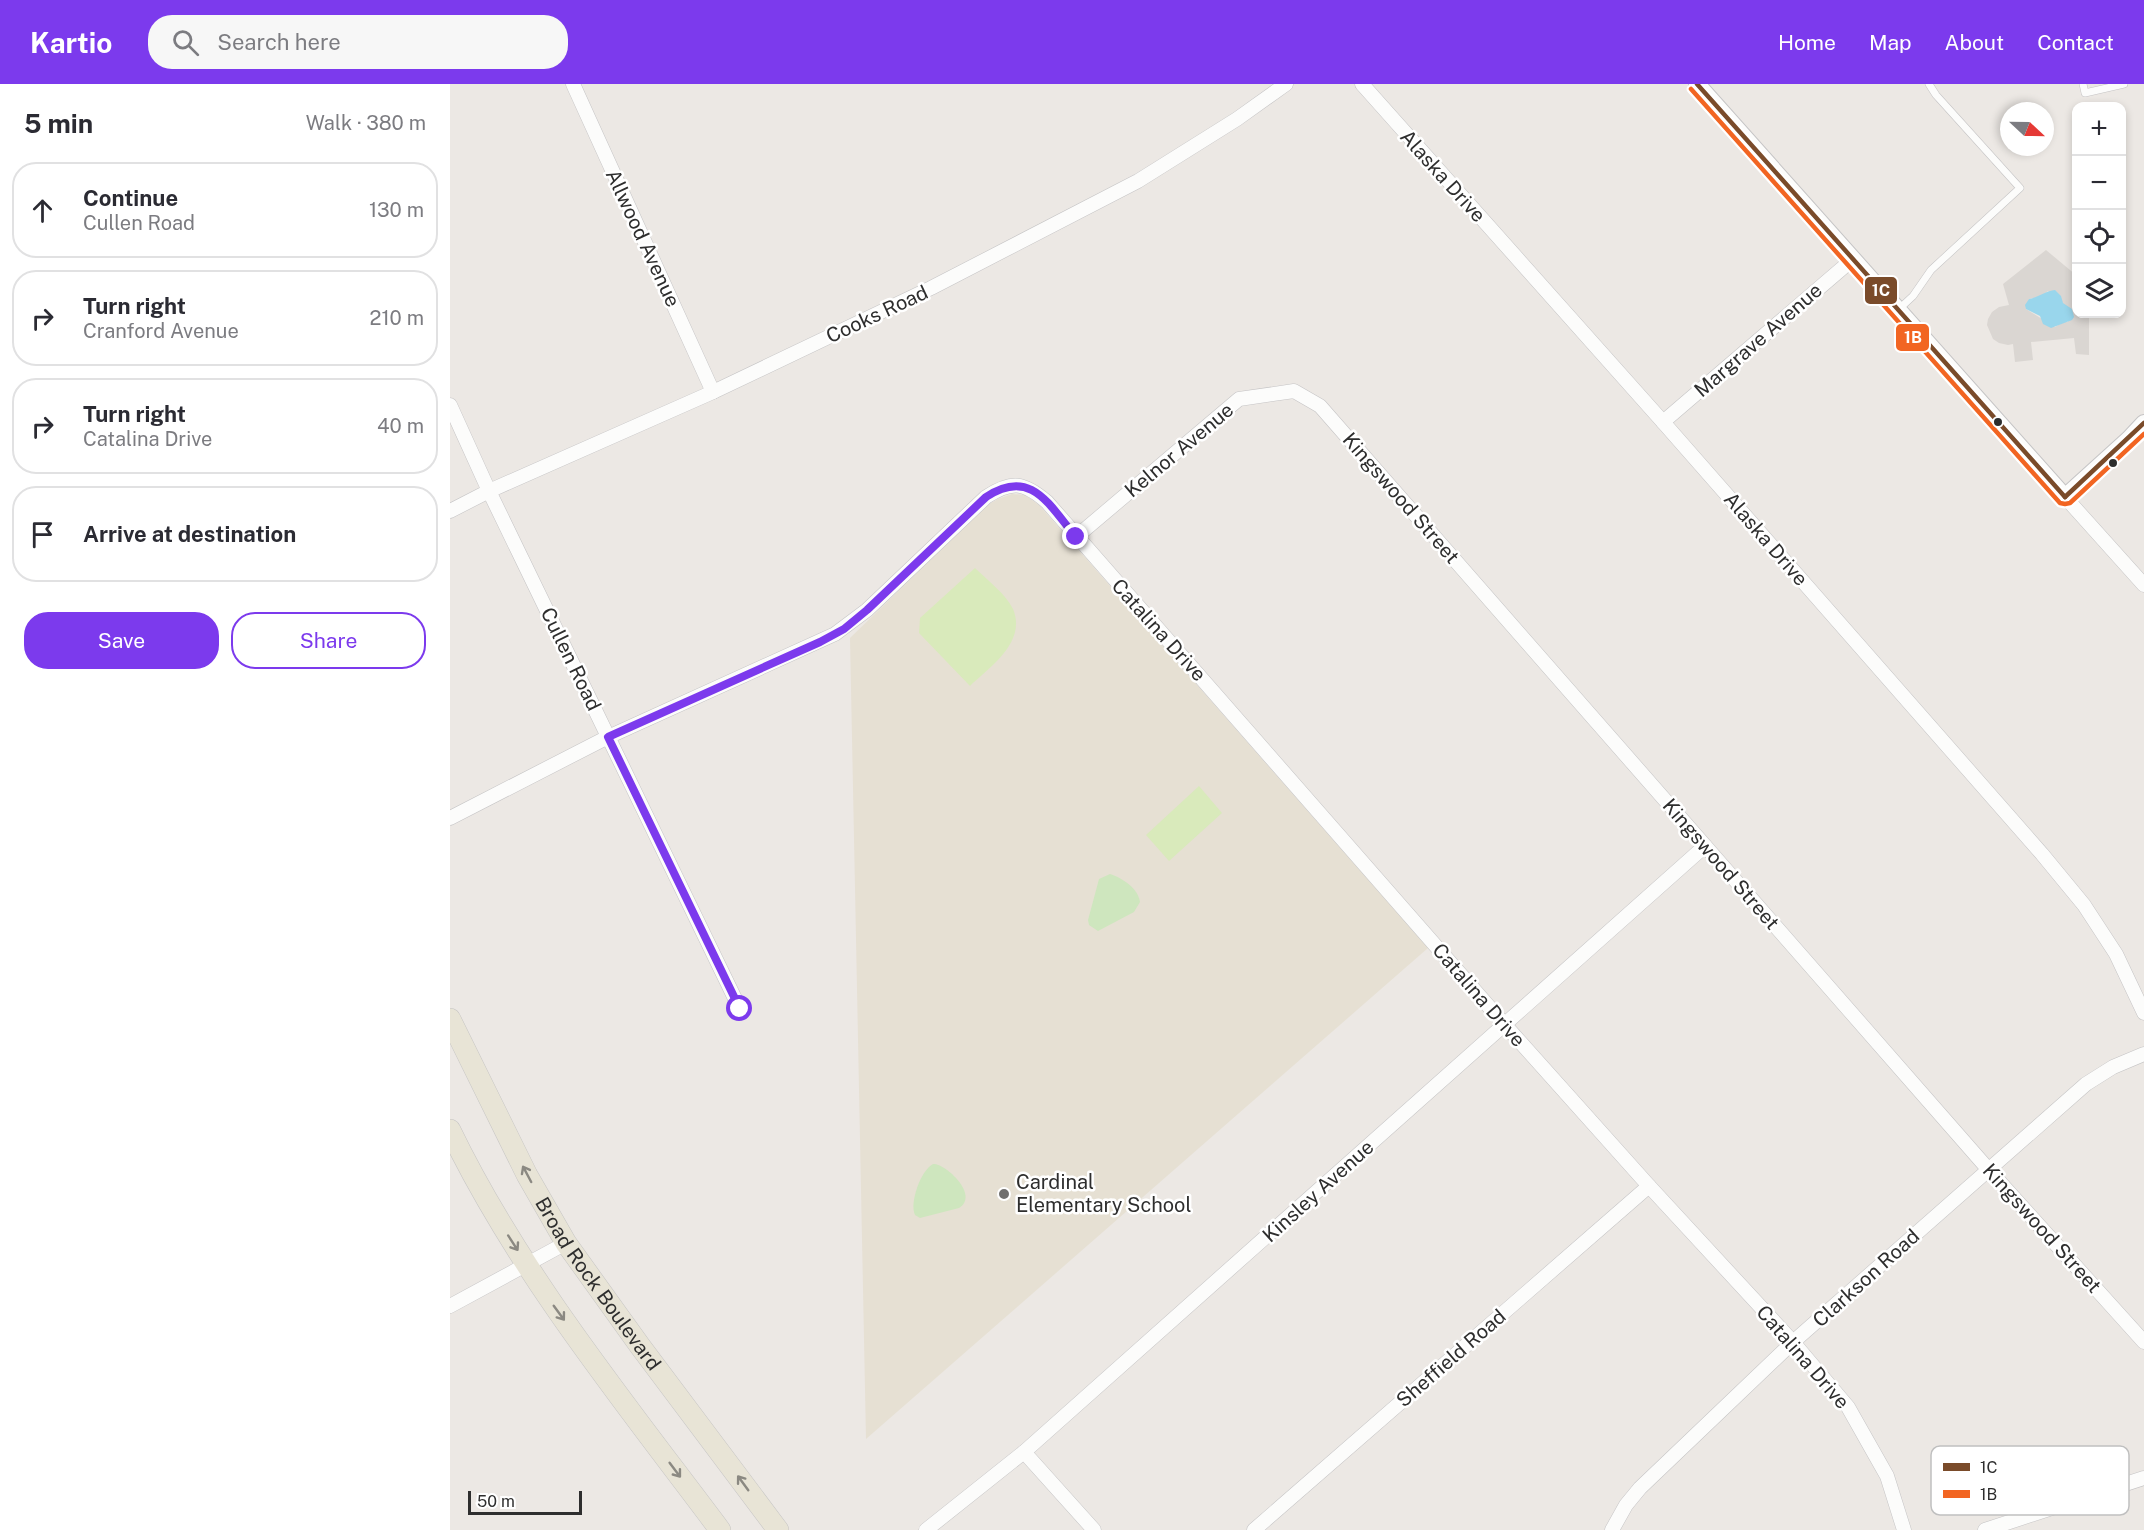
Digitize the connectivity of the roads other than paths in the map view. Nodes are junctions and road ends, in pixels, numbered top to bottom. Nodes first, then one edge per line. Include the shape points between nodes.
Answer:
1 (573, 84) edge
2 (1286, 84) edge
3 (1362, 84) edge
4 (1697, 84) edge
5 (1929, 84) edge
6 (2083, 84) edge
7 (2124, 84) edge
8 (1853, 259) junction
9 (1899, 309) junction
10 (1294, 391) joint
11 (713, 392) junction
12 (450, 405) edge
13 (1663, 422) junction
14 (2144, 423) edge
15 (489, 491) junction
16 (2065, 497) junction
17 (450, 511) edge
18 (1076, 537) junction
19 (2144, 585) edge
20 (608, 737) junction
21 (450, 818) edge
22 (1705, 846) junction
23 (740, 1009) dead end
24 (2144, 1013) edge
25 (450, 1019) edge
26 (1505, 1025) junction
27 (2144, 1054) edge
28 (450, 1130) edge
29 (1988, 1169) junction
30 (1649, 1186) junction
31 (566, 1243) junction
32 (526, 1264) junction
33 (450, 1306) edge
34 (1793, 1342) junction
35 (2144, 1342) edge
36 (1024, 1452) junction
37 (2144, 1478) edge
38 (2129, 1483) edge
39 (2031, 1515) edge
40 (720, 1530) edge
41 (778, 1530) edge
42 (926, 1530) edge
43 (1094, 1530) edge
44 (1254, 1530) edge
45 (1612, 1530) edge
46 (1904, 1530) edge
47 (1985, 1530) edge

1 - 11 street, Allwood Avenue
2 - 11 street, Cooks Road via 1138,181 931,288
3 - 13 street, Alaska Drive
4 - 8 street
5 - 9 lane via 2020,188 1931,270
6 - 7 lane via 2085,93
8 - 9 street
8 - 13 street, Margrave Avenue
9 - 16 street
10 - 18 street, Kelnor Avenue via 1239,399
10 - 22 street, Kingswood Street via 1320,406
11 - 15 street, Cooks Road
12 - 15 street, Cullen Road
13 - 24 street, Alaska Drive via 2085,906 2116,954
14 - 16 street
15 - 17 street, Cooks Road
15 - 20 street, Cullen Road
16 - 19 street
18 - 20 street, Catalina Drive via 1038,494 1019,484 1006,486 986,497 844,629
18 - 26 street, Catalina Drive
20 - 21 street
20 - 23 street, Cullen Road
22 - 26 street, Kinsley Avenue
22 - 29 street, Kingswood Street
31 -> 25 main road, Broad Rock Boulevard
26 - 30 street, Catalina Drive
26 - 36 street, Kinsley Avenue
27 - 29 street, Clarkson Road via 2086,1084
28 -> 32 main road
29 - 34 street, Clarkson Road
29 - 35 street, Kingswood Street
30 - 34 street, Catalina Drive
30 - 44 street, Sheffield Road
31 - 32 street
41 -> 31 main road, Broad Rock Boulevard
32 - 33 street
32 -> 40 main road
34 - 45 street, Clarkson Road via 1640,1488
34 - 46 street, Catalina Drive via 1848,1407 1887,1476
36 - 42 street, Kinsley Avenue
36 - 43 street
37 - 38 street
39 - 47 street

